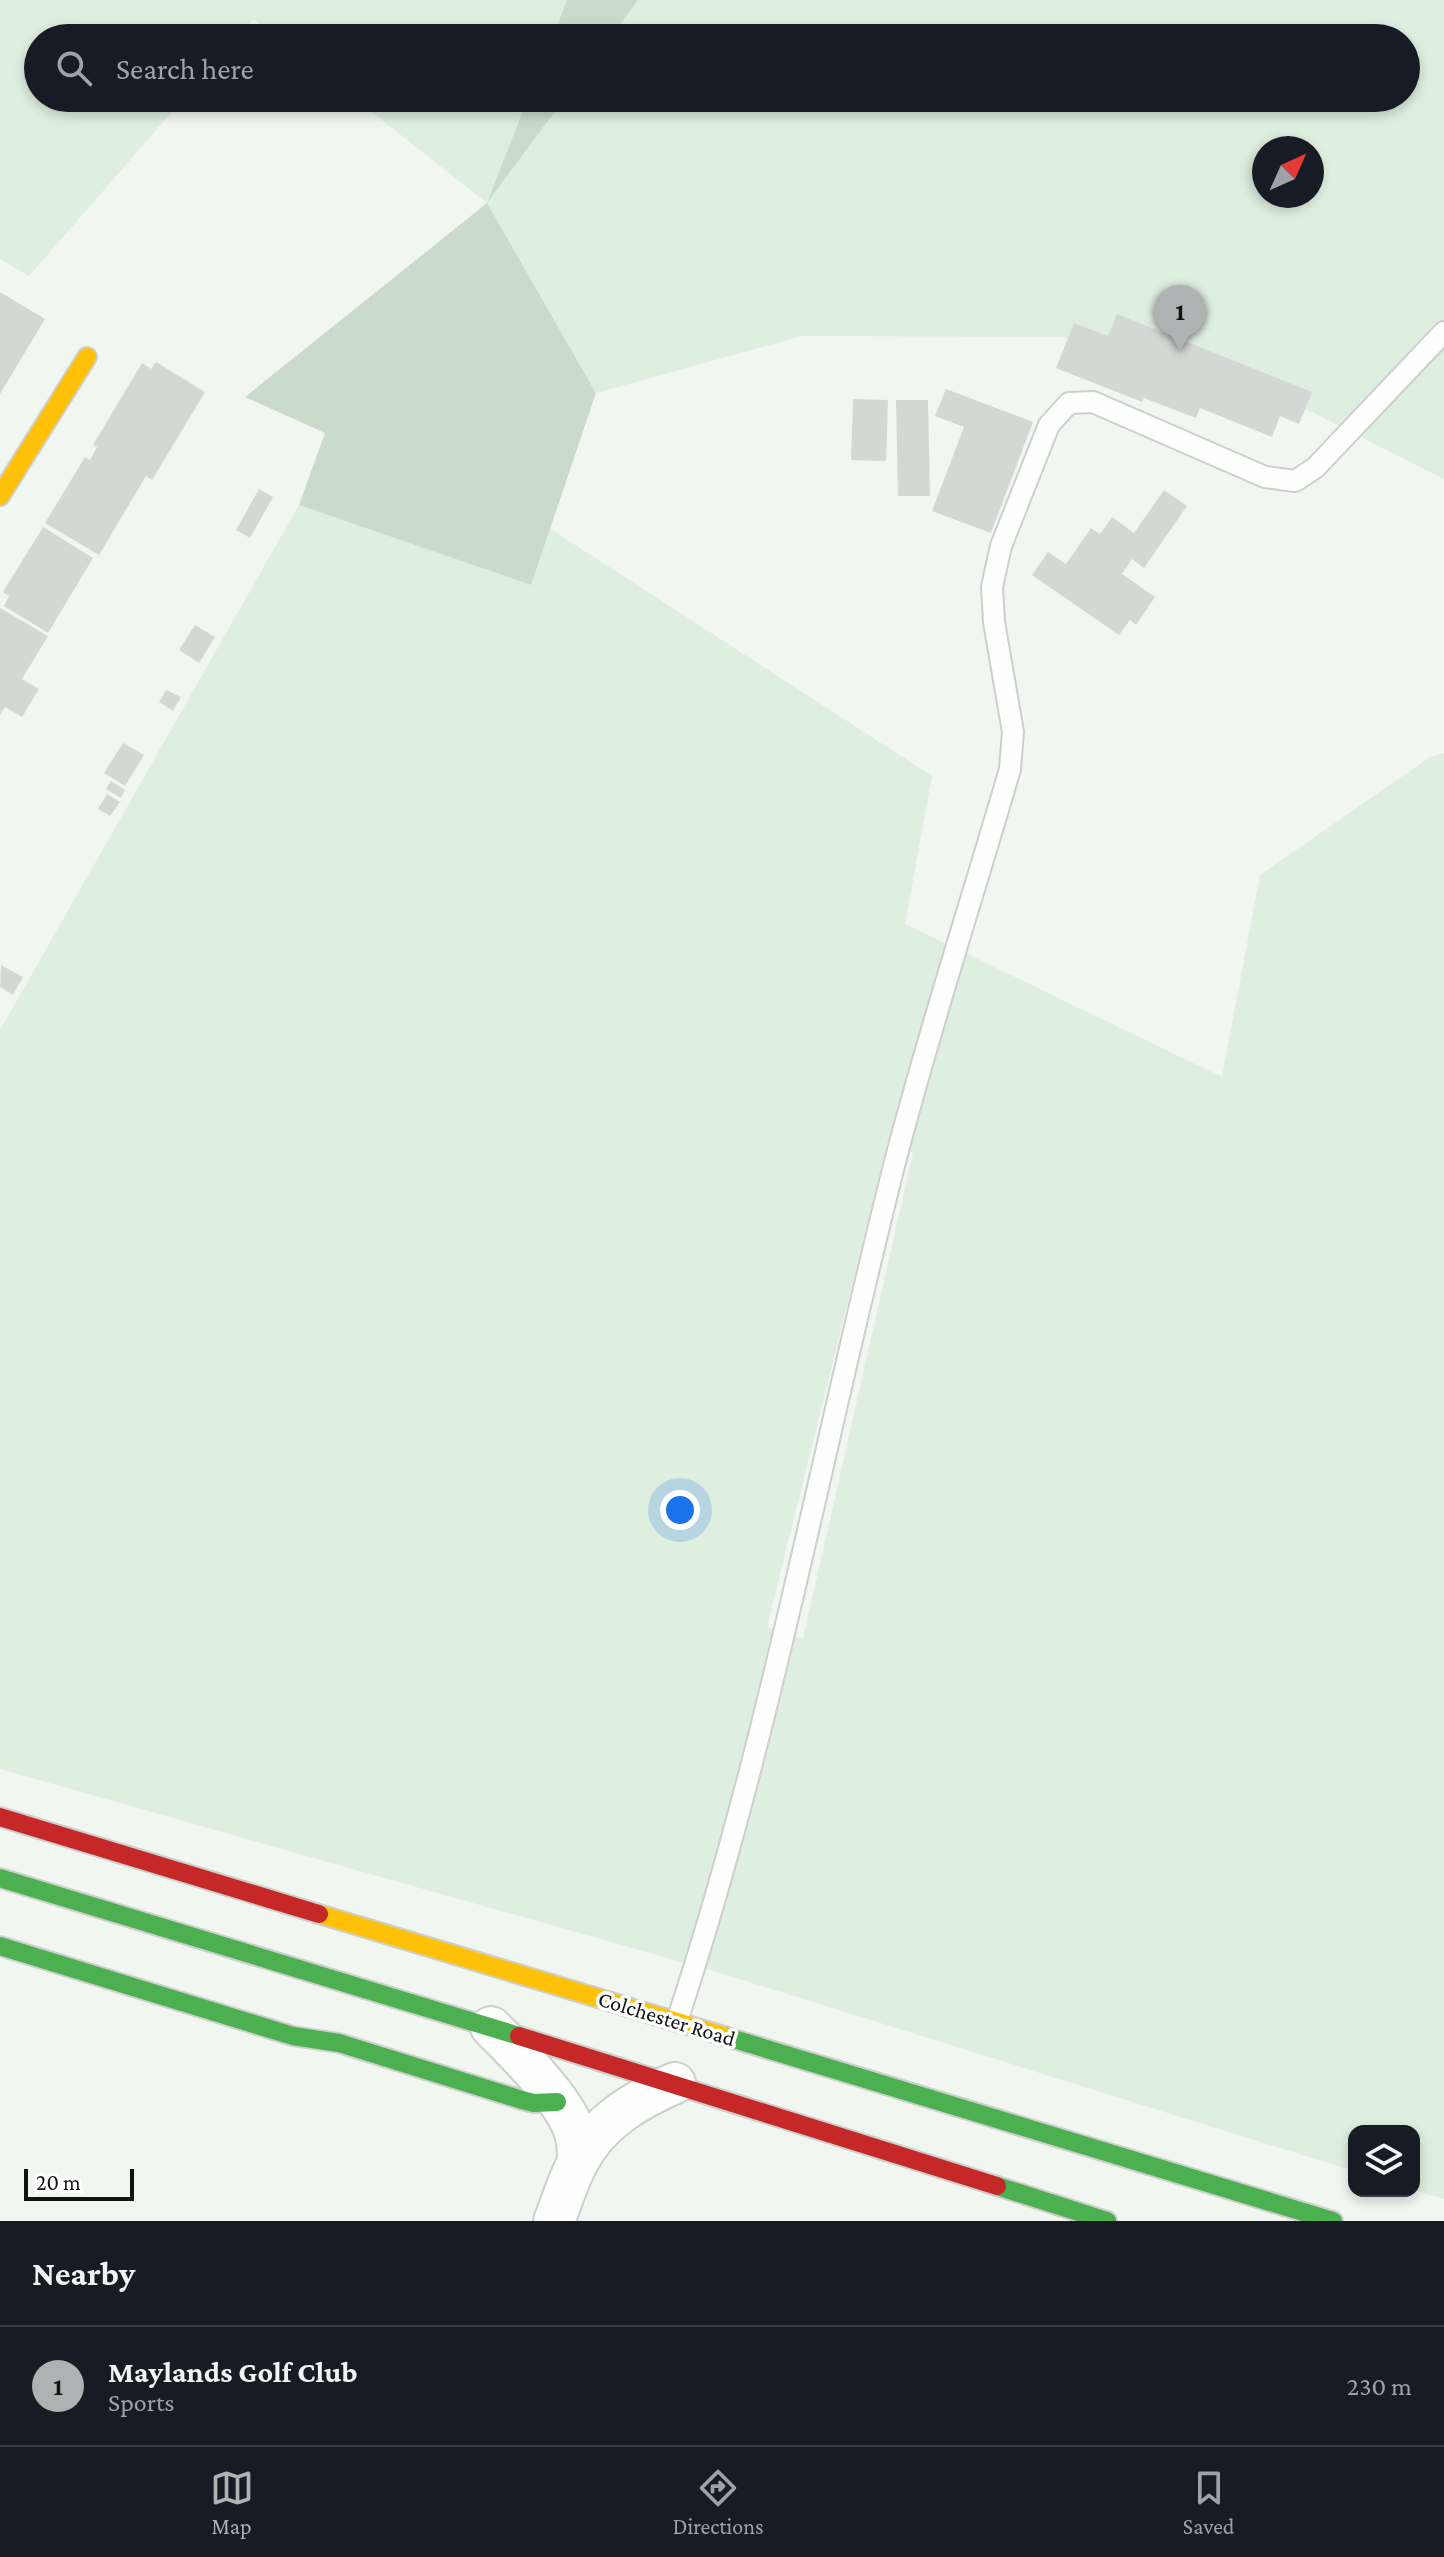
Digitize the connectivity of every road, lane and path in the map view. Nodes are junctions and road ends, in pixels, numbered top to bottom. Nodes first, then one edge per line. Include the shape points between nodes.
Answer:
1 (1444, 332) edge
2 (87, 357) dead end
3 (0, 496) edge
4 (0, 1817) edge
5 (0, 1878) edge
6 (0, 1946) edge
7 (677, 2021) junction
8 (491, 2027) junction
9 (657, 2091) junction
10 (559, 2105) junction
11 (578, 2161) junction
12 (554, 2221) edge
13 (1107, 2221) edge
14 (1333, 2221) edge

1 - 7 lane via 1315,468 1295,481 1265,477 1093,402 1069,403 1049,425 1001,546 992,587 1013,732 1010,769 895,1161 785,1634 710,1922
2 - 3 main road
4 - 7 main road, Colchester Road
5 - 8 main road
6 - 10 main road via 293,2036 339,2043 522,2100
7 - 14 main road, Colchester Road
8 - 9 main road
8 - 10 street
9 - 10 street
9 - 11 street via 614,2117
9 - 13 main road
10 - 11 street via 576,2135
11 - 12 street

